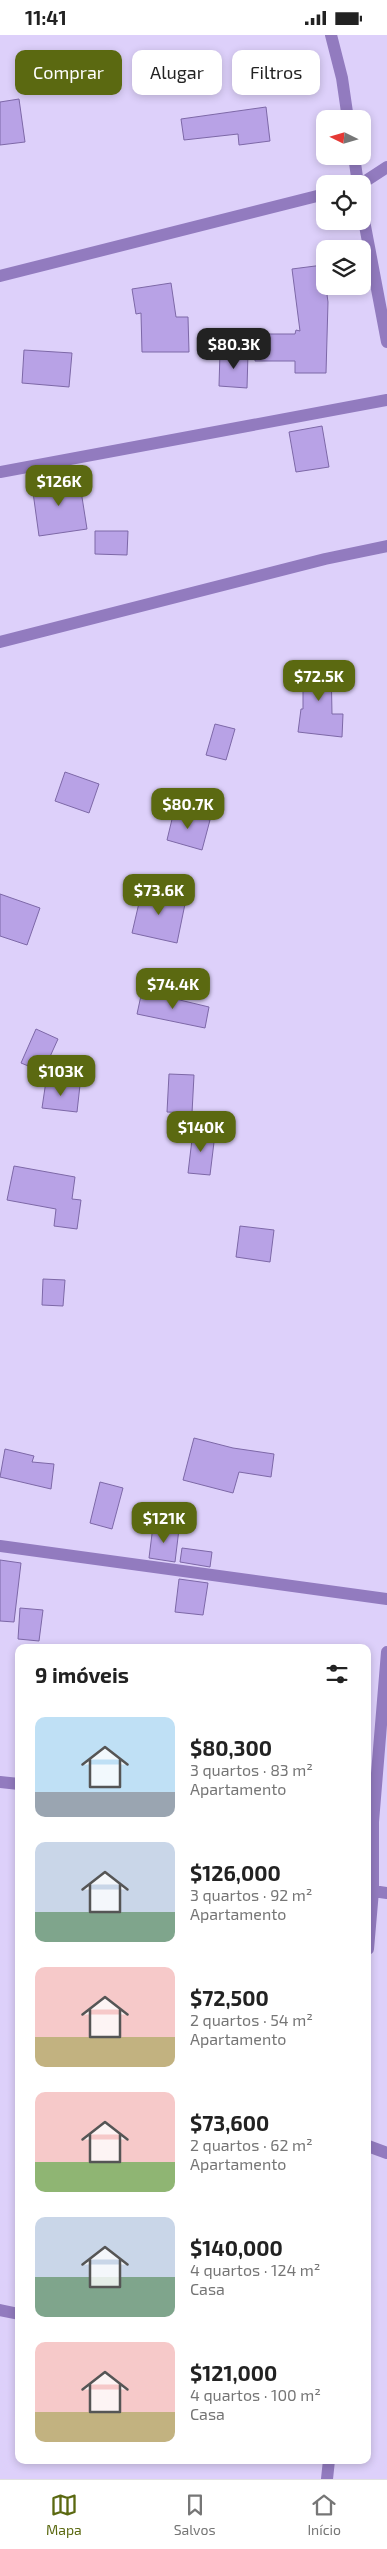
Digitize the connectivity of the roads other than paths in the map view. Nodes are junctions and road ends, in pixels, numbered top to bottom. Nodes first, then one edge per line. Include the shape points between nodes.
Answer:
1 (331, 35) edge
2 (347, 110) edge
3 (387, 167) edge
4 (371, 177) edge
5 (316, 196) edge
6 (366, 230) edge
7 (0, 276) edge
8 (387, 343) edge
9 (387, 400) edge
10 (0, 472) edge
11 (387, 546) edge
12 (0, 642) edge
13 (0, 1546) edge
14 (387, 1599) edge
15 (387, 1652) edge
16 (0, 1782) edge
17 (15, 1784) edge
18 (371, 1812) edge
19 (371, 1845) edge
20 (373, 1891) junction
21 (387, 1893) edge
22 (371, 1914) edge
23 (371, 2147) edge
24 (387, 2153) edge
25 (0, 2310) edge
26 (15, 2313) edge
27 (329, 2464) edge
28 (327, 2479) edge

1 - 2 street
3 - 4 street
5 - 7 street
6 - 8 street
9 - 10 street
11 - 12 street
13 - 14 street
15 - 18 street
16 - 17 street
19 - 20 street
20 - 21 street
20 - 22 street
23 - 24 street
25 - 26 street
27 - 28 street

